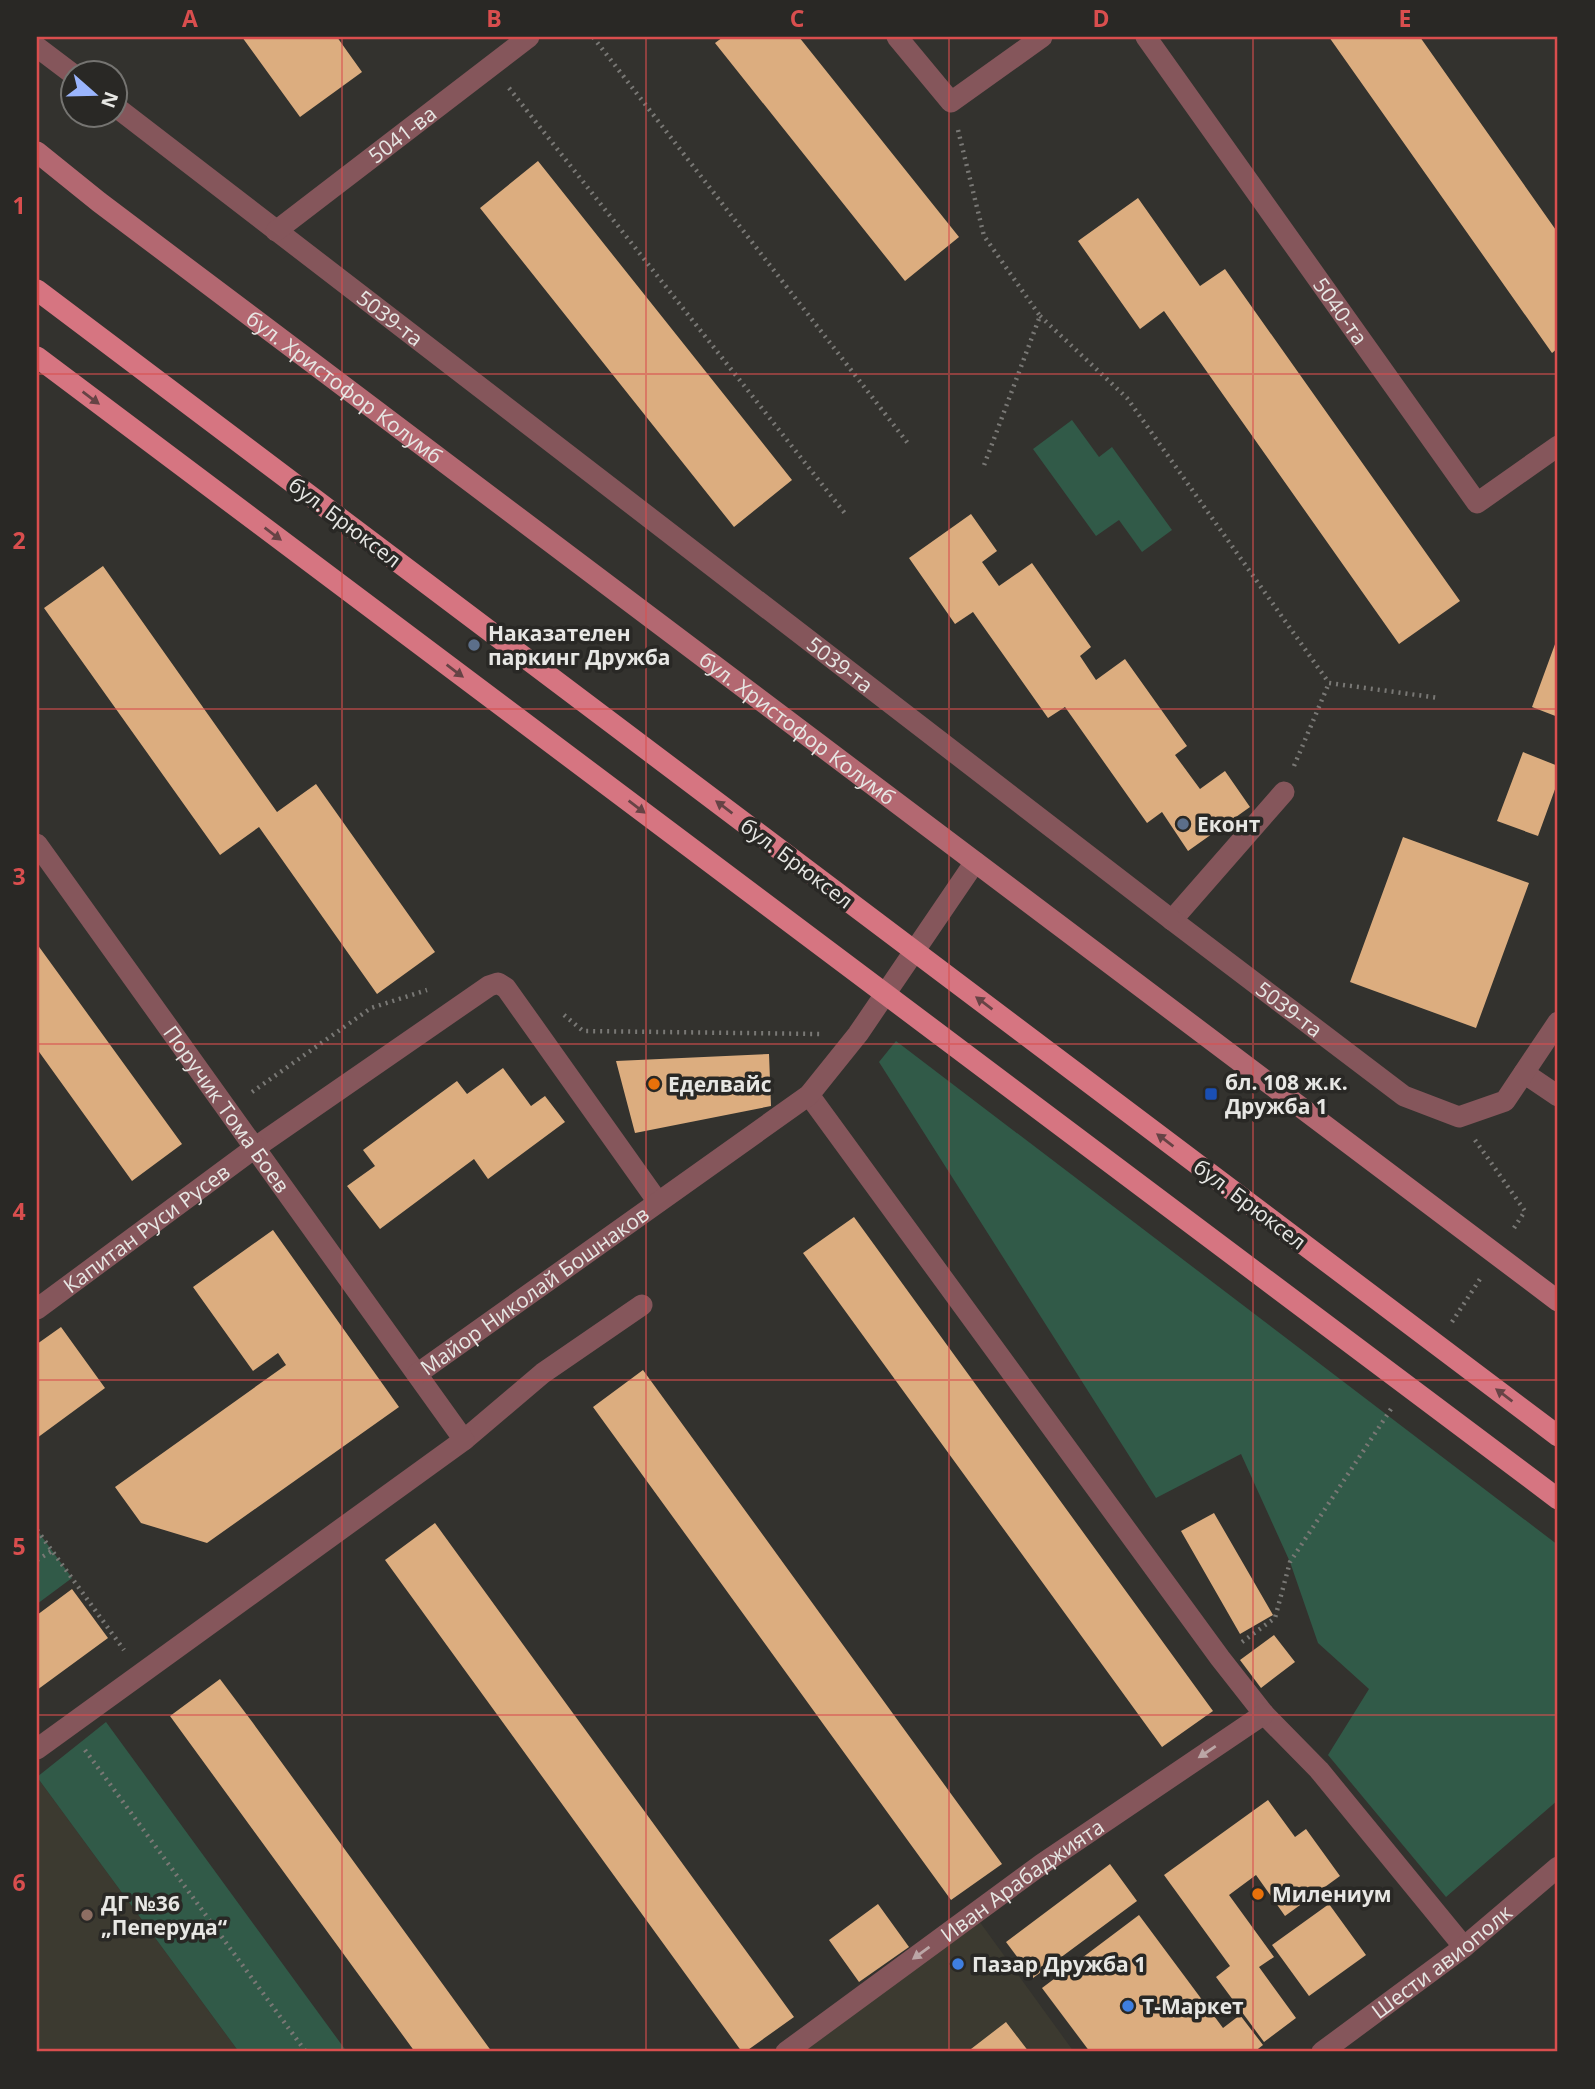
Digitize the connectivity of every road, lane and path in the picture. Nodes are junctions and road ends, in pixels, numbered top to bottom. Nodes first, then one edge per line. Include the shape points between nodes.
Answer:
1 (529, 37) edge
2 (593, 37) edge
3 (897, 37) edge
4 (1042, 37) edge
5 (1146, 37) edge
6 (37, 47) edge
7 (60, 64) edge
8 (492, 66) junction
9 (951, 102) junction
10 (130, 118) edge
11 (37, 152) edge
12 (276, 231) junction
13 (37, 290) edge
14 (1040, 316) junction
15 (37, 357) edge
16 (910, 446) dead end
17 (1558, 446) edge
18 (983, 468) dead end
19 (847, 516) dead end
20 (1329, 683) junction
21 (1439, 698) dead end
22 (1283, 792) joint
23 (37, 844) edge
24 (975, 862) junction
25 (1172, 920) junction
26 (1558, 1022) edge
27 (1524, 1073) junction
28 (810, 1095) junction
29 (1558, 1096) edge
30 (256, 1147) junction
31 (658, 1202) junction
32 (1558, 1301) edge
33 (642, 1305) dead end
34 (37, 1309) edge
35 (417, 1374) junction
36 (1558, 1436) edge
37 (464, 1440) junction
38 (1558, 1499) edge
39 (37, 1530) edge
40 (52, 1551) junction
41 (37, 1560) edge
42 (141, 1673) junction
43 (1264, 1714) junction
44 (68, 1727) junction
45 (37, 1749) edge
46 (1558, 1867) edge
47 (1464, 1947) junction
48 (306, 2052) edge
49 (786, 2052) edge
50 (1322, 2052) edge

1 - 8 street, 5041-ва
2 - 16 path
3 - 9 street
4 - 9 street
5 - 17 street, 5040-та via 1476,503
6 - 7 street
8 - 12 street, 5041-ва
8 - 19 path
9 - 14 path via 984,236
10 - 12 street, 5039-та
11 - 24 main road, бул. Христофор Колумб
12 - 25 street, 5039-та
36 -> 13 main road, бул. Брюксел, bridge
14 - 18 path
14 - 20 path via 1127,398
15 -> 38 main road, bridge
20 - 21 path
20 - 22 path
22 - 25 street
23 - 30 street, Поручик Тома Боев
24 - 28 street, Майор Николай Бошнаков via 858,1034
24 - 32 main road, бул. Христофор Колумб
25 - 27 street, 5039-та via 1404,1096 1459,1117 1505,1101
26 - 27 street, 5039-та
27 - 29 street
28 - 31 street, Майор Николай Бошнаков
28 - 43 street
30 - 31 street, Капитан Руси Русев via 498,984 506,988
30 - 34 street, Капитан Руси Русев
30 - 35 street, Поручик Тома Боев
31 - 35 street, Майор Николай Бошнаков
33 - 37 street via 543,1373
35 - 37 street, Майор Николай Бошнаков
37 - 42 street
39 - 40 path
40 - 41 path
40 - 42 path
42 - 44 street
43 - 47 street via 1319,1770
43 -> 49 street, Иван Арабаджията via 1042,1864
44 - 45 street
44 - 48 path
46 - 47 street, Шести авиополк
47 - 50 street, Шести авиополк

